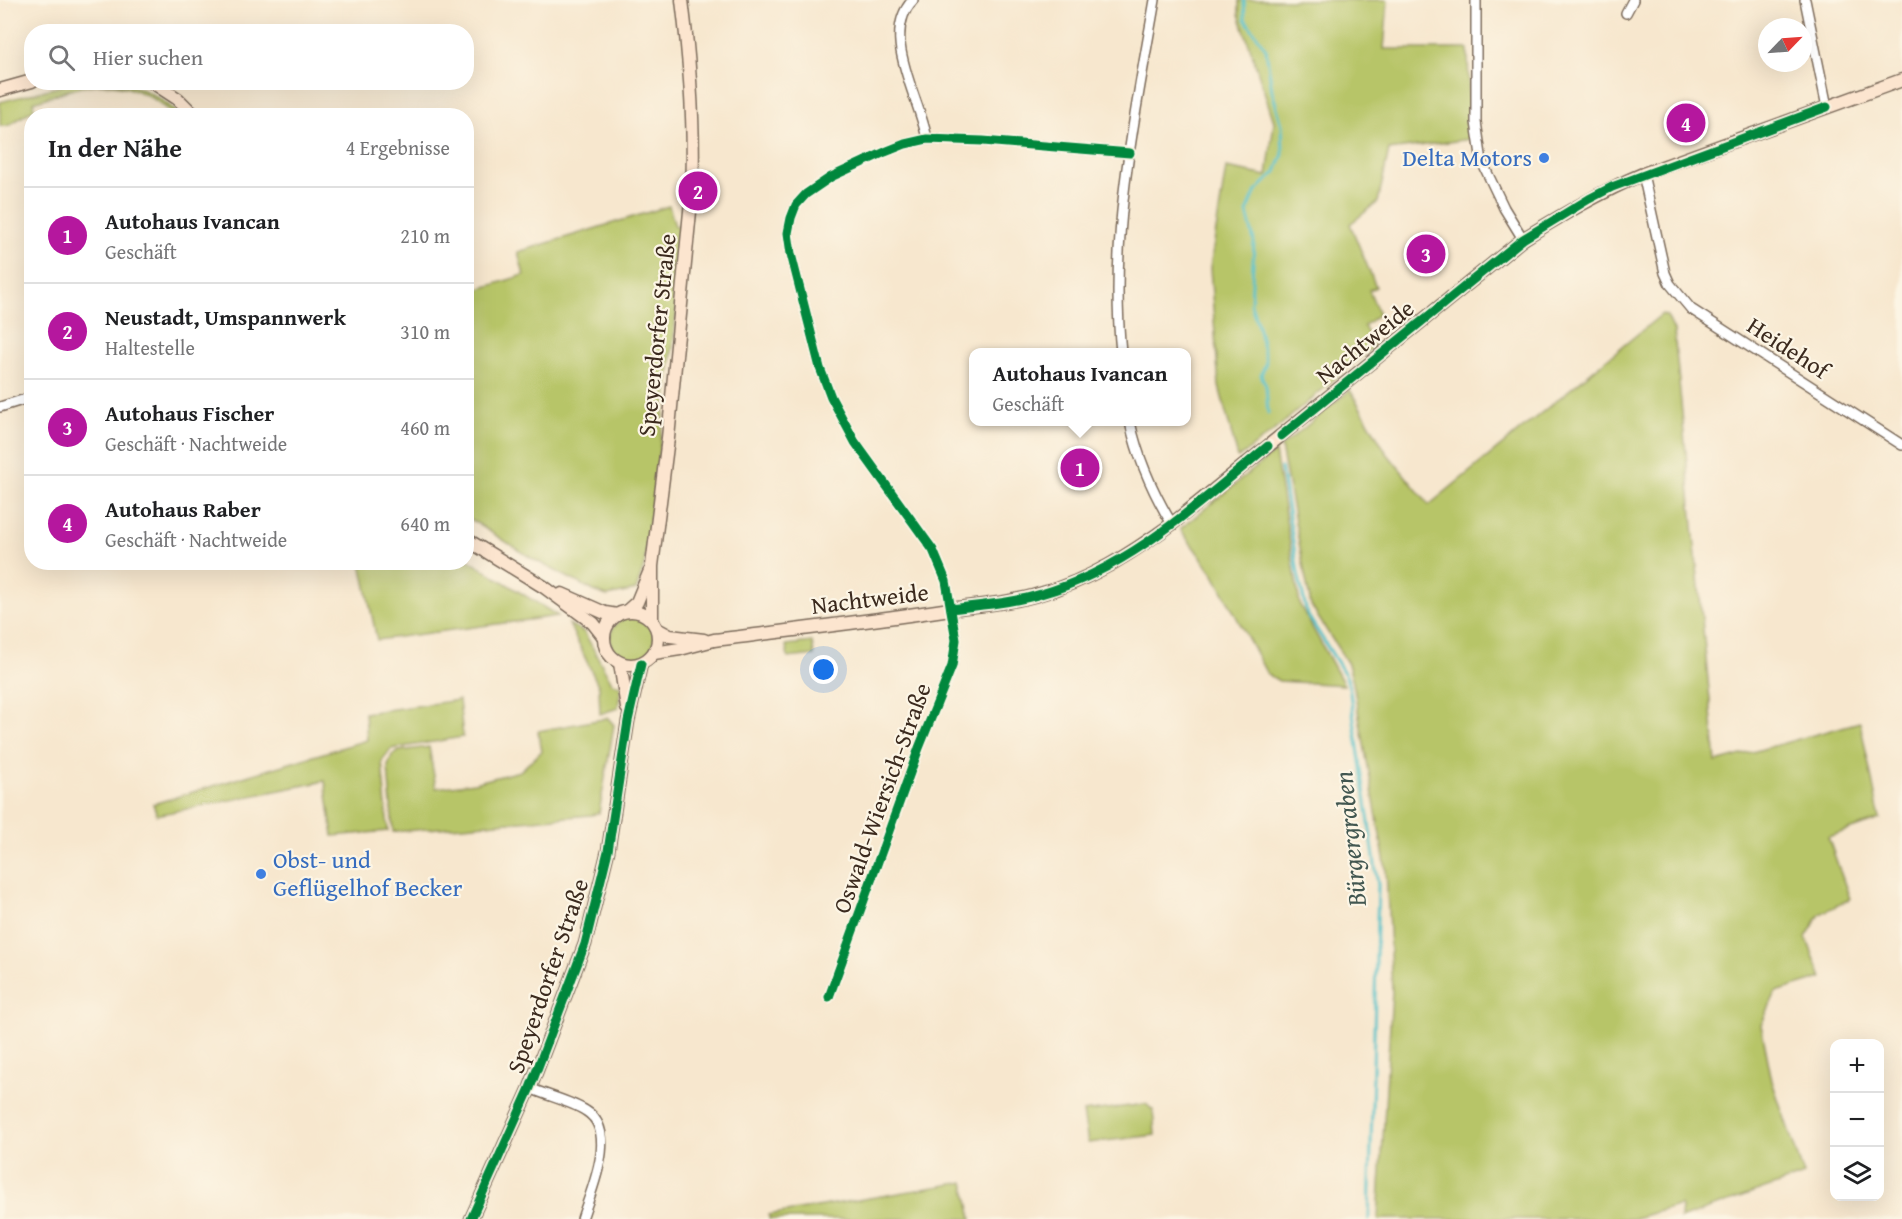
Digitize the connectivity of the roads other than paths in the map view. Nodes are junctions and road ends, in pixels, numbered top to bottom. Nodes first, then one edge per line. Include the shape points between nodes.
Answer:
1 (682, 0) edge
2 (913, 0) edge
3 (1155, 0) edge
4 (1476, 0) edge
5 (1633, 0) edge
6 (1805, 0) edge
7 (1626, 12) dead end
8 (1902, 80) edge
9 (24, 83) edge
10 (0, 90) edge
11 (164, 90) edge
12 (1827, 107) junction
13 (187, 108) edge
14 (927, 140) junction
15 (1130, 153) junction
16 (1643, 174) junction
17 (1523, 239) junction
18 (1121, 348) edge
19 (24, 399) edge
20 (0, 406) edge
21 (1131, 426) edge
22 (1902, 445) edge
23 (1172, 524) junction
24 (474, 544) edge
25 (652, 566) junction
26 (544, 587) junction
27 (951, 609) junction
28 (622, 613) junction
29 (654, 625) junction
30 (604, 637) junction
31 (714, 640) junction
32 (654, 653) junction
33 (620, 663) junction
34 (640, 664) junction
35 (628, 721) junction
36 (829, 997) dead end
37 (530, 1088) junction
38 (471, 1219) edge
39 (582, 1219) edge

1 - 25 street, Speyerdorfer Straße via 694,155
2 - 14 street via 902,16 898,38
3 - 15 street
4 - 17 street via 1476,122 1482,162
5 - 7 street
6 - 12 street
8 - 12 street, Nachtweide
9 - 10 street
11 - 13 street
12 - 16 street, Nachtweide
14 - 15 street, Oswald-Wiersich-Straße
14 - 27 street, Oswald-Wiersich-Straße via 885,152 819,184 796,206 788,233 820,368 831,397 855,442 933,550
15 - 18 street via 1119,262
16 - 17 street, Nachtweide via 1589,199
16 - 22 street, Heidehof via 1665,273 1691,309
17 - 23 street, Nachtweide
19 - 20 street
21 - 23 street via 1142,466
23 - 27 street, Nachtweide via 1126,556 1050,591
24 - 26 street
25 - 28 street, Speyerdorfer Straße via 636,602
25 - 29 street, Speyerdorfer Straße
26 - 28 street via 605,613
26 - 30 street via 596,625
27 - 31 street, Nachtweide
27 - 36 street, Oswald-Wiersich-Straße via 956,640 952,666
28 - 29 street via 643,614
28 - 30 street via 608,623
29 - 31 street, Nachtweide via 670,636
29 - 32 street via 658,640
30 - 33 street via 609,654
31 - 32 street, Nachtweide
32 - 34 street
33 - 34 street
33 - 35 street, Speyerdorfer Straße
34 - 35 street, Speyerdorfer Straße
35 - 37 street, Speyerdorfer Straße via 608,851 594,912
37 - 38 street, Speyerdorfer Straße
37 - 39 street via 587,1111 598,1122 604,1139

